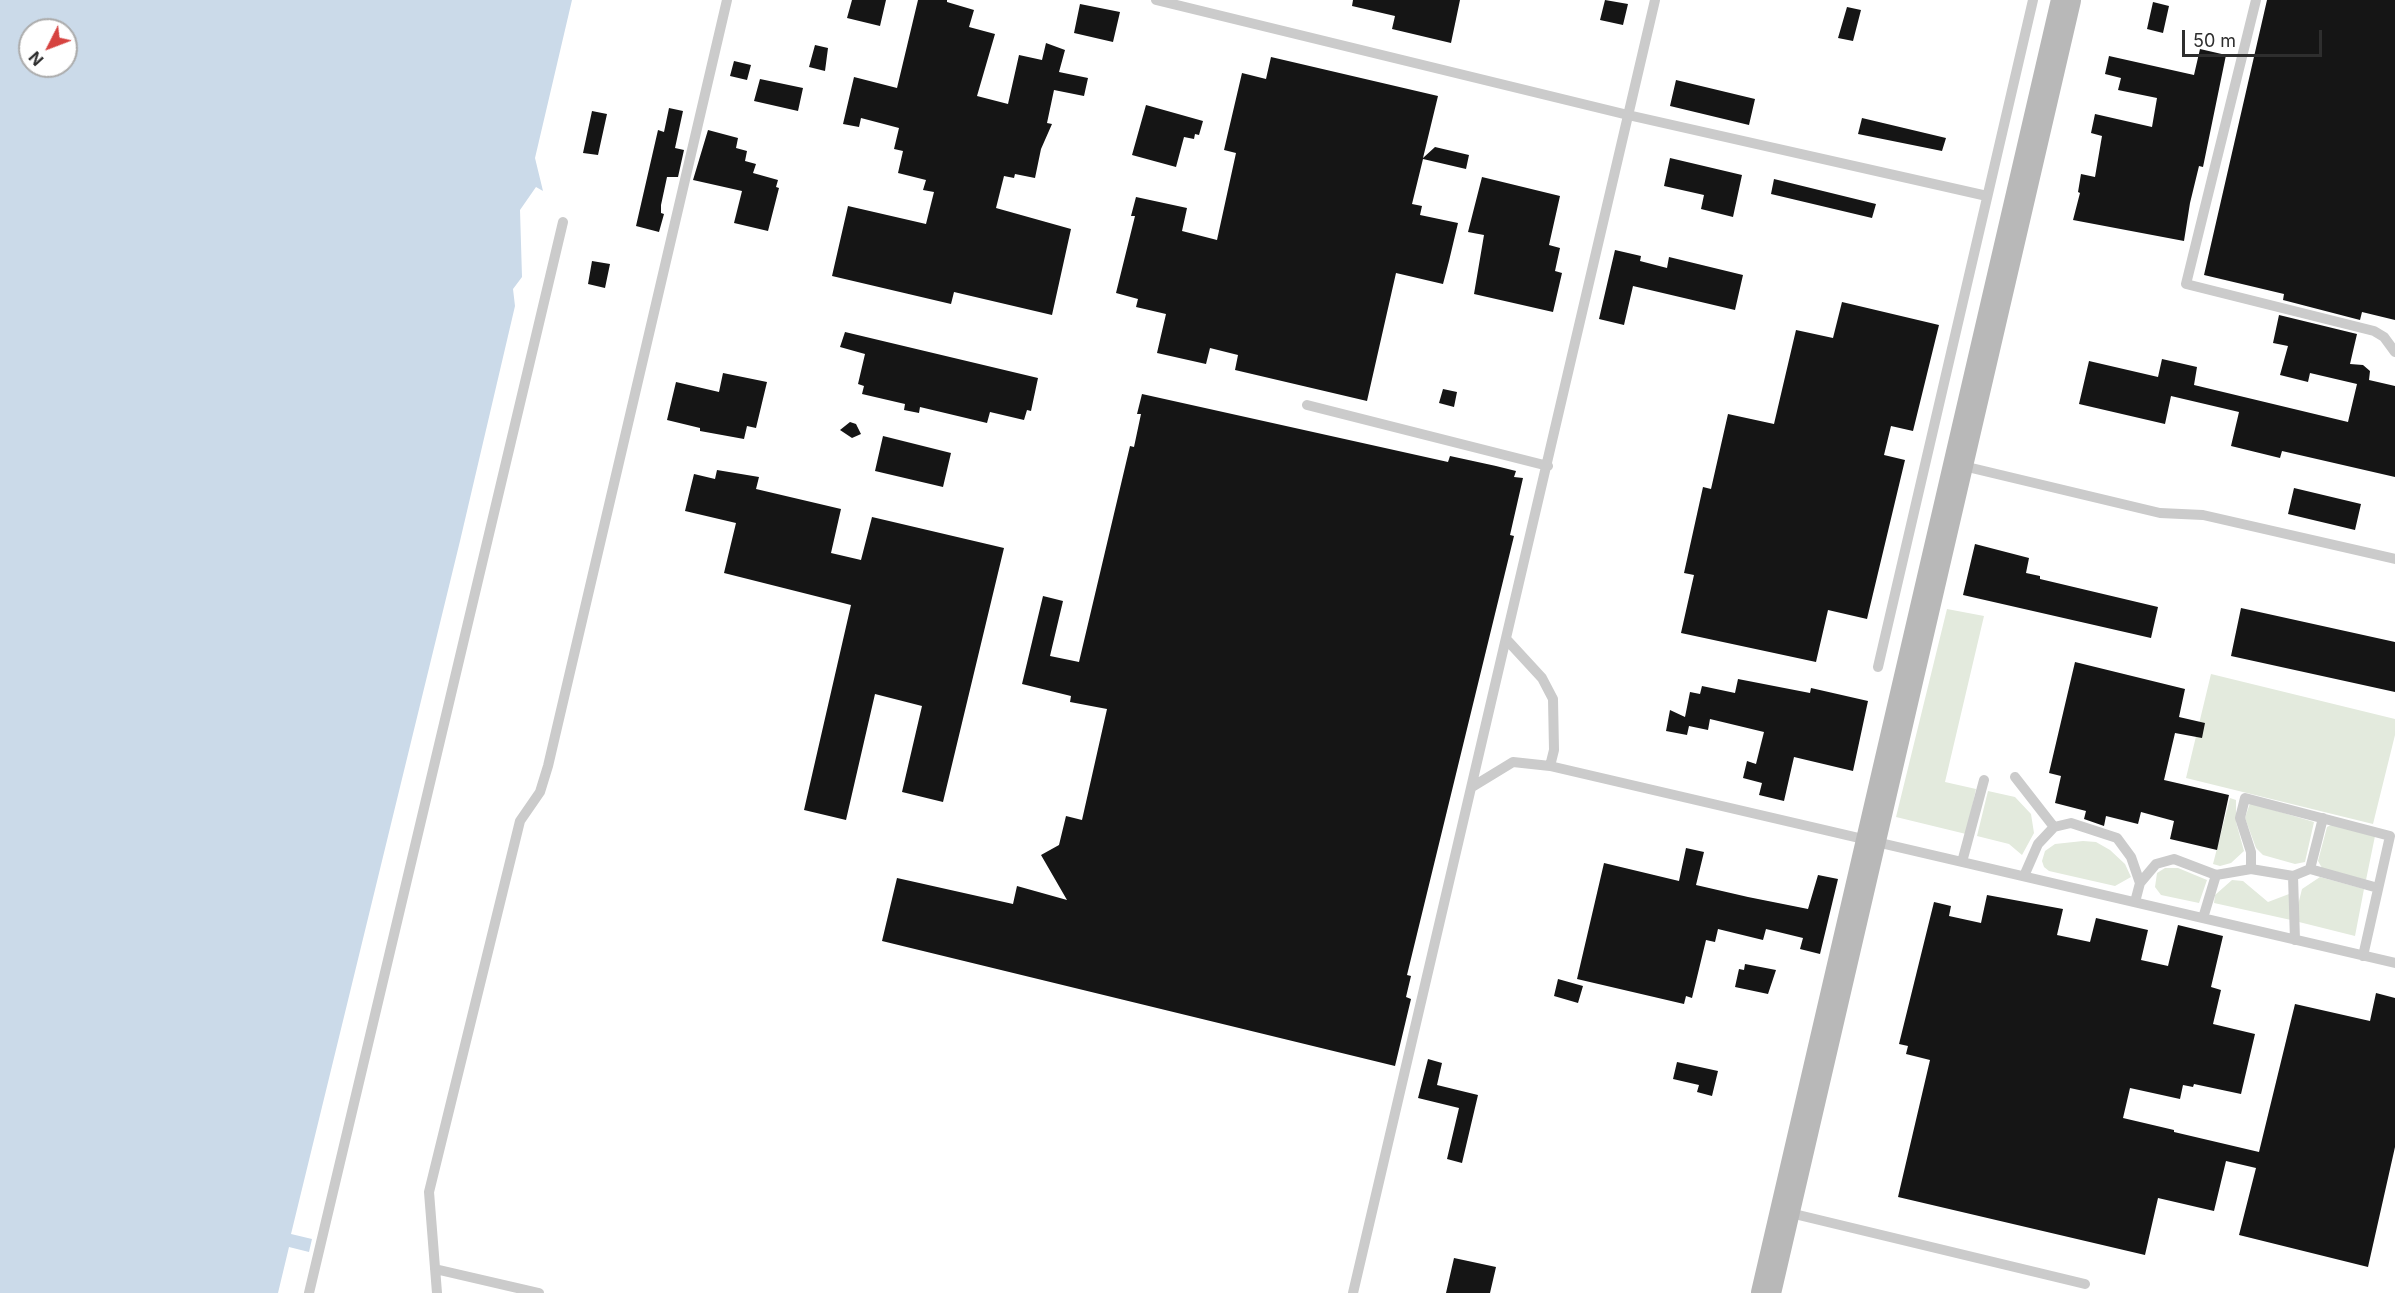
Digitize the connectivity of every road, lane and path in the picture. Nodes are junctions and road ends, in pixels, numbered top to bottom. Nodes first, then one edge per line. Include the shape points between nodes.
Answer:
1 (726, 0) edge
2 (1156, 0) edge
3 (1655, 0) edge
4 (2033, 0) edge
5 (2066, 0) edge
6 (2256, 0) edge
7 (1628, 115) junction
8 (1987, 196) junction
9 (563, 222) dead end
10 (2395, 352) edge
11 (1307, 405) dead end
12 (1959, 465) junction
13 (1548, 466) junction
14 (2395, 559) edge
15 (1507, 640) junction
16 (1878, 667) dead end
17 (1550, 766) junction
18 (2015, 777) dead end
19 (1983, 780) dead end
20 (1472, 787) junction
21 (2324, 818) junction
22 (2054, 827) junction
23 (1873, 841) junction
24 (1962, 862) junction
25 (2251, 869) junction
26 (2310, 869) junction
27 (2216, 875) junction
28 (2024, 876) junction
29 (2294, 876) junction
30 (2140, 883) junction
31 (2378, 888) junction
32 (2135, 902) junction
33 (2204, 918) junction
34 (2295, 939) junction
35 (2362, 956) junction
36 (2395, 963) edge
37 (1785, 1212) junction
38 (435, 1269) junction
39 (2085, 1284) dead end
40 (309, 1293) edge
41 (437, 1293) edge
42 (539, 1293) edge
43 (1353, 1293) edge
44 (1766, 1293) edge

1 - 38 lane via 548,766 540,792 520,821 429,1192
2 - 7 lane
3 - 7 lane
4 - 8 lane
5 - 12 street
6 - 10 lane via 2186,284 2374,331
7 - 8 lane
7 - 13 lane
8 - 16 lane
9 - 40 lane
11 - 13 lane
12 - 14 lane via 2160,513 2203,515
12 - 23 street
13 - 15 lane
15 - 17 lane via 1542,678 1553,699 1554,750
15 - 20 lane
17 - 20 lane via 1512,762
17 - 23 lane
18 - 22 lane
19 - 24 lane
20 - 43 lane
21 - 25 lane via 2245,798 2240,818 2251,852
21 - 26 lane
21 - 31 lane via 2390,836
22 - 28 lane via 2038,844
22 - 30 lane via 2071,823 2116,838 2132,857
23 - 24 lane
23 - 37 street
24 - 28 lane
25 - 27 lane
25 - 29 lane
26 - 29 lane
26 - 31 lane
27 - 30 lane via 2174,859 2156,864
27 - 33 lane
28 - 32 lane
29 - 34 lane
30 - 32 lane
31 - 35 lane
32 - 33 lane
33 - 34 lane
34 - 35 lane
35 - 36 lane
37 - 39 lane
37 - 44 street
38 - 41 lane
38 - 42 lane

